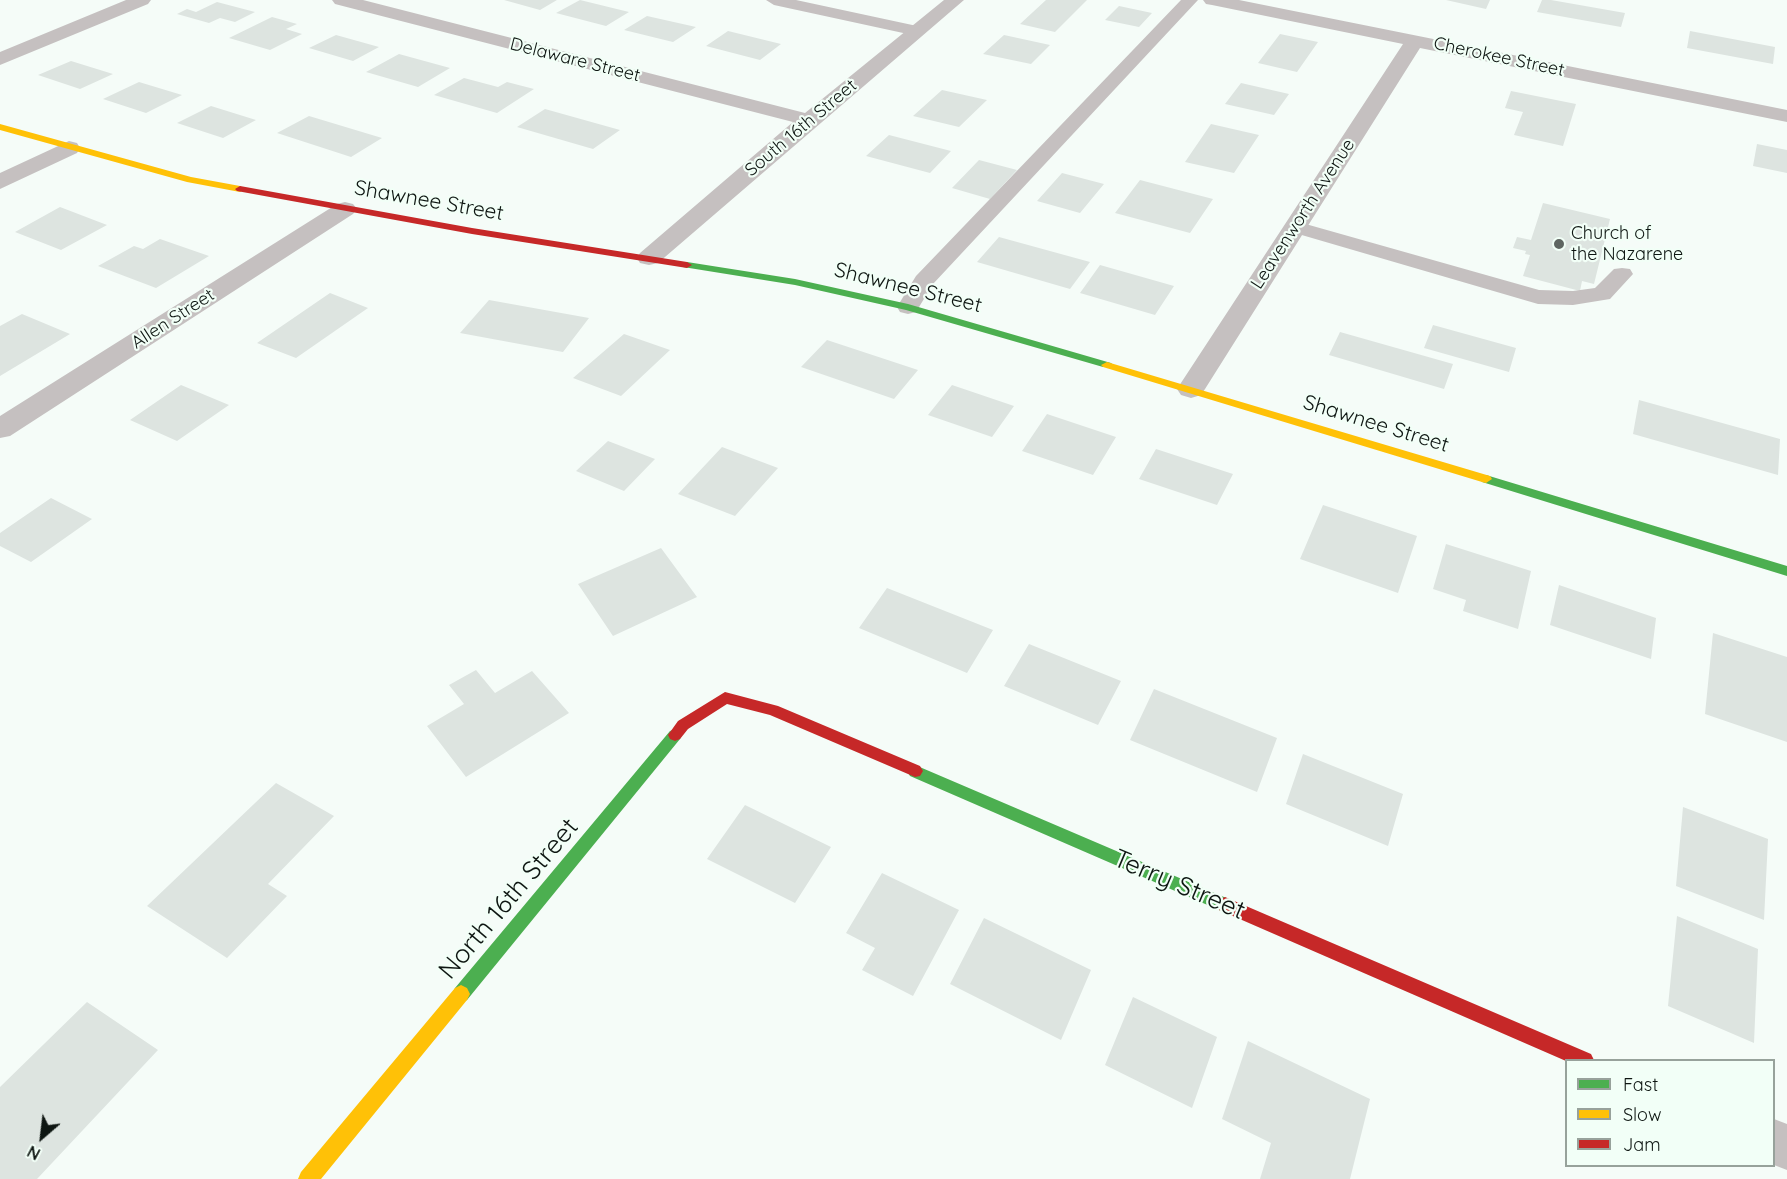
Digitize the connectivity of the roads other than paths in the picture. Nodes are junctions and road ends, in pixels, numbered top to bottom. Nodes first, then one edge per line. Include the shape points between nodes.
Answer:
1 (142, 0) edge
2 (341, 0) edge
3 (774, 0) edge
4 (955, 0) edge
5 (1190, 0) edge
6 (1212, 0) edge
7 (917, 31) junction
8 (1415, 40) junction
9 (0, 59) edge
10 (1787, 116) edge
11 (809, 120) junction
12 (0, 127) edge
13 (69, 148) junction
14 (0, 182) edge
15 (345, 209) junction
16 (1295, 227) junction
17 (649, 258) junction
18 (1622, 274) dead end
19 (908, 307) junction
20 (1191, 389) junction
21 (0, 429) edge
22 (1787, 571) edge
23 (773, 710) joint
24 (1583, 1059) edge
25 (308, 1179) edge

1 - 9 street
2 - 11 street, Delaware Street
3 - 7 lane
4 - 7 street, South 16th Street
5 - 19 lane via 924,281
6 - 8 street, Cherokee Street
7 - 11 street, South 16th Street
8 - 10 street, Cherokee Street
8 - 16 street, Leavenworth Avenue
11 - 17 street, South 16th Street
12 - 13 street, Shawnee Street
13 - 14 street
13 - 15 street, Shawnee Street via 190,180
15 - 17 street, Shawnee Street
15 - 21 street, Allen Street
16 - 18 lane via 1538,297 1602,294
16 - 20 street, Leavenworth Avenue
17 - 19 street, Shawnee Street via 795,282
19 - 20 street, Shawnee Street
20 - 22 street, Shawnee Street
23 - 24 street, Terry Street
23 - 25 street, North 16th Street via 725,698 683,725

